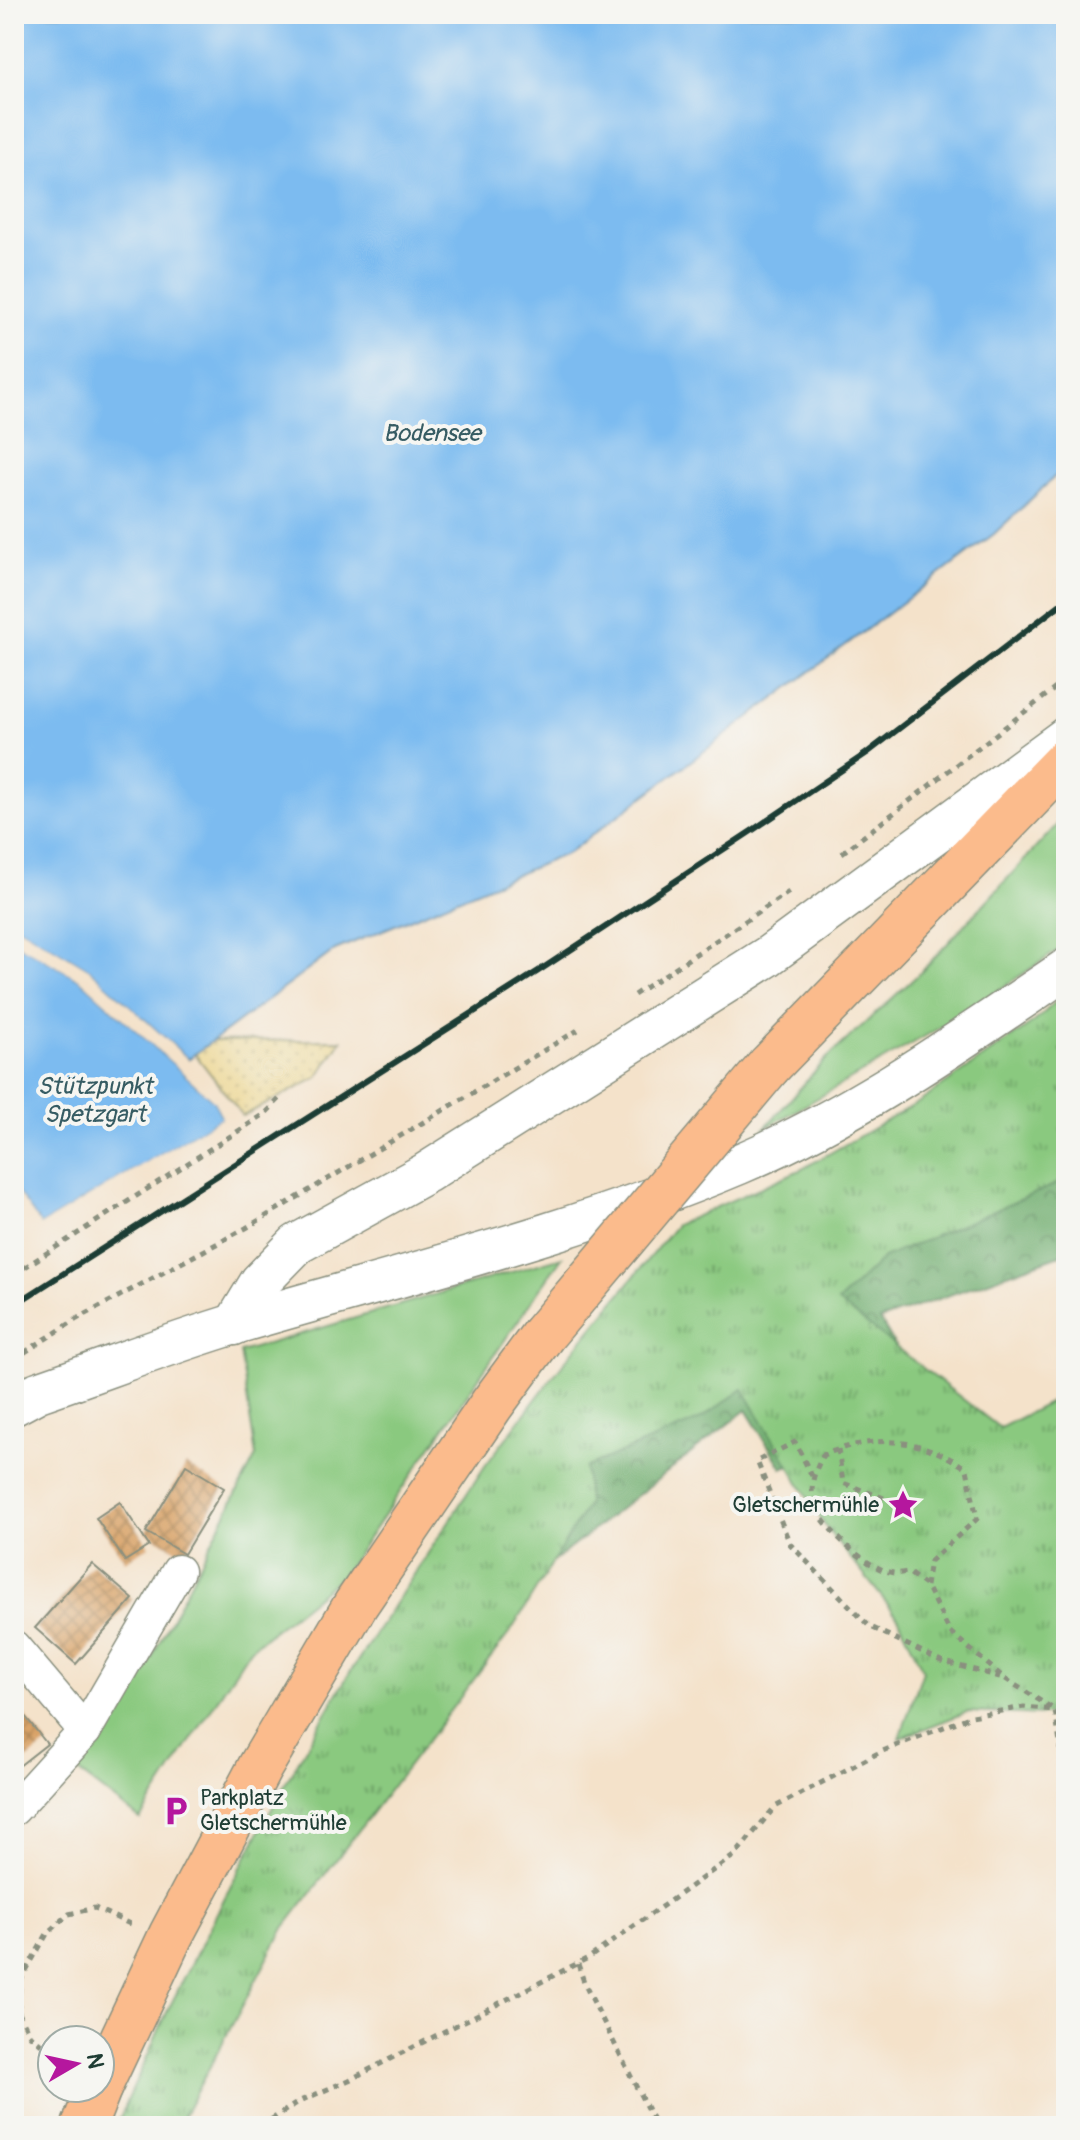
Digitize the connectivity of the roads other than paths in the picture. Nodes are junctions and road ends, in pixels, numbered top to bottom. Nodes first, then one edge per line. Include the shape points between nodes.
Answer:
1 (1063, 759) edge
2 (1066, 969) edge
3 (234, 1325) junction
4 (14, 1405) edge
5 (178, 1571) dead end
6 (14, 1647) edge
7 (85, 1731) junction
8 (14, 1809) edge
9 (116, 2053) edge
10 (93, 2104) edge
11 (84, 2126) edge

1 - 3 street via 767,957 426,1173 297,1244 260,1282
1 - 9 main road, bridge via 769,1066 542,1336 483,1416 356,1604 260,1767 185,1907
2 - 3 street via 907,1077 740,1164 593,1220
3 - 4 street via 38,1392
5 - 7 street
6 - 7 street
7 - 8 street
10 - 11 main road

